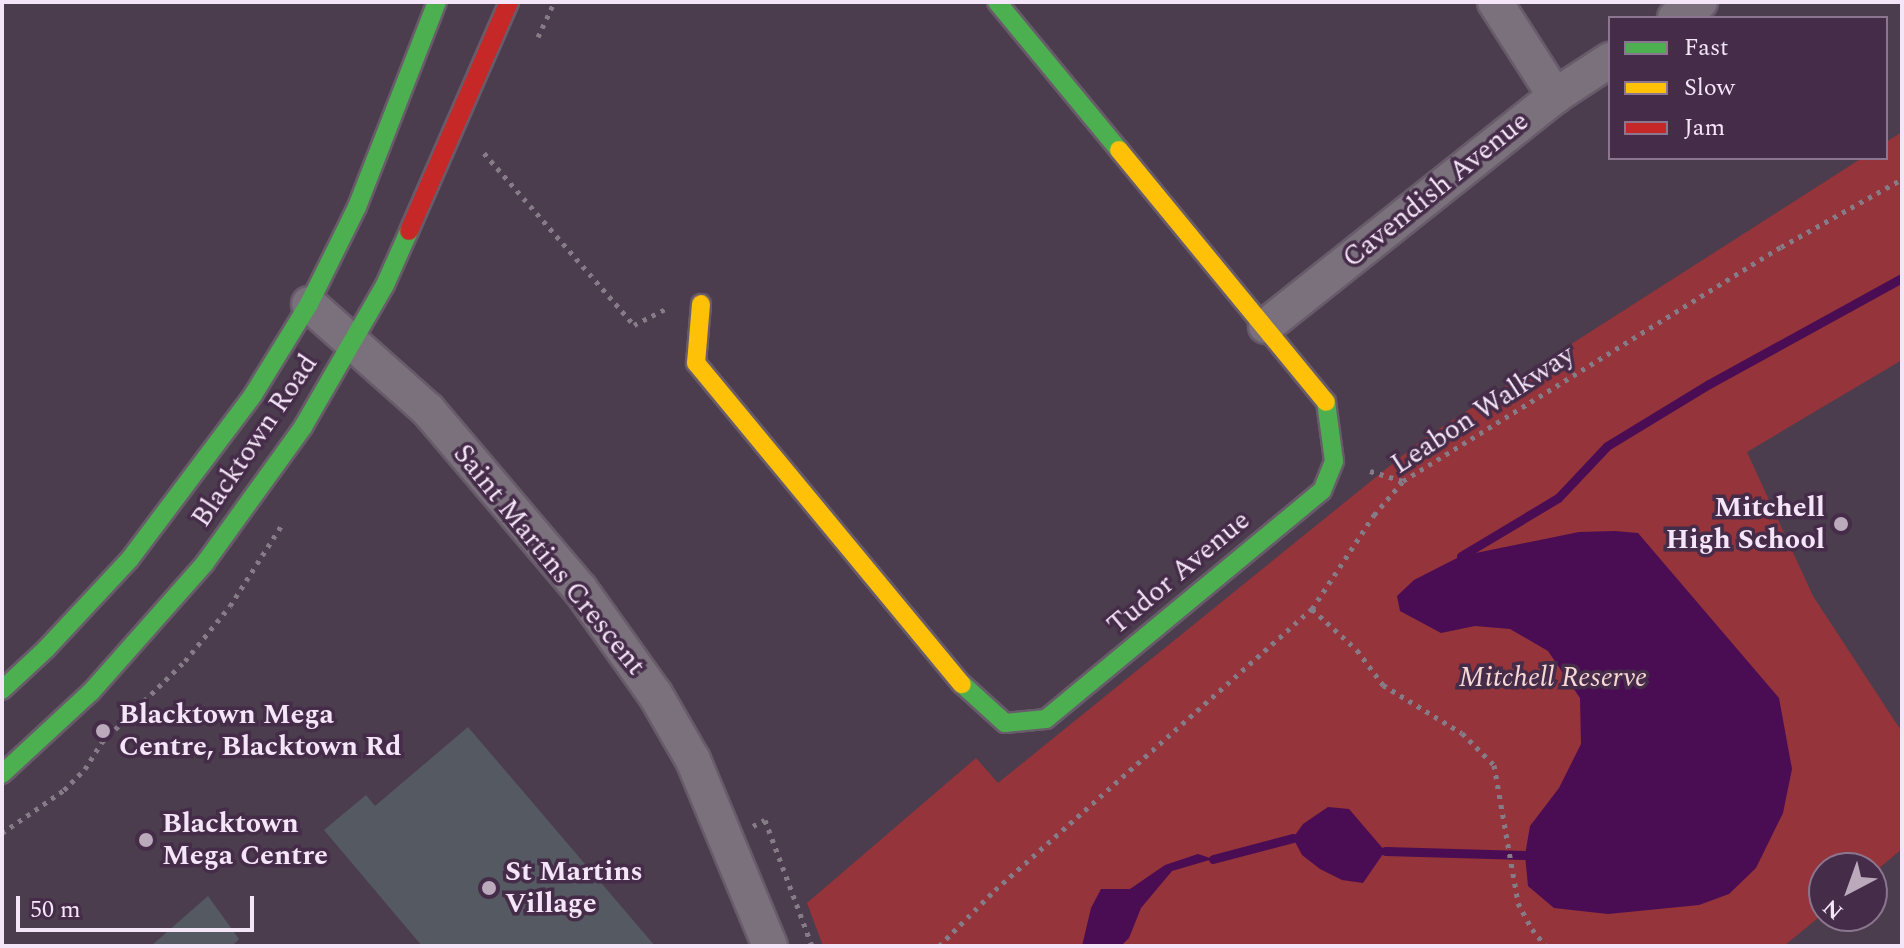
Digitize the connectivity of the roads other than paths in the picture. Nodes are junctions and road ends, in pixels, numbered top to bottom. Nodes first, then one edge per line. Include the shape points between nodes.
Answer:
1 (437, 2) edge
2 (509, 2) edge
3 (997, 2) edge
4 (1495, 2) edge
5 (1700, 2) edge
6 (1678, 16) edge
7 (1608, 61) edge
8 (1555, 96) junction
9 (309, 304) junction
10 (701, 304) road end
11 (1266, 326) junction
12 (354, 341) junction
13 (2, 690) edge
14 (2, 774) edge
15 (770, 946) edge

1 - 9 main road, Blacktown Road via 357,207
2 - 12 main road, Blacktown Road via 385,285
3 - 11 main road, Tudor Avenue
4 - 8 street
5 - 6 street
7 - 8 street, Cavendish Avenue
8 - 11 street, Cavendish Avenue
9 - 12 street, Saint Martins Crescent
9 - 13 main road, Blacktown Road via 253,395 174,505 86,607
10 - 11 main road, Tudor Avenue via 696,363 967,690 1005,723 1046,719 1322,491 1334,461 1326,399
12 - 14 main road, Blacktown Road via 303,427 205,563 91,692
12 - 15 street, Saint Martins Crescent via 428,410 580,589 655,694 693,760

